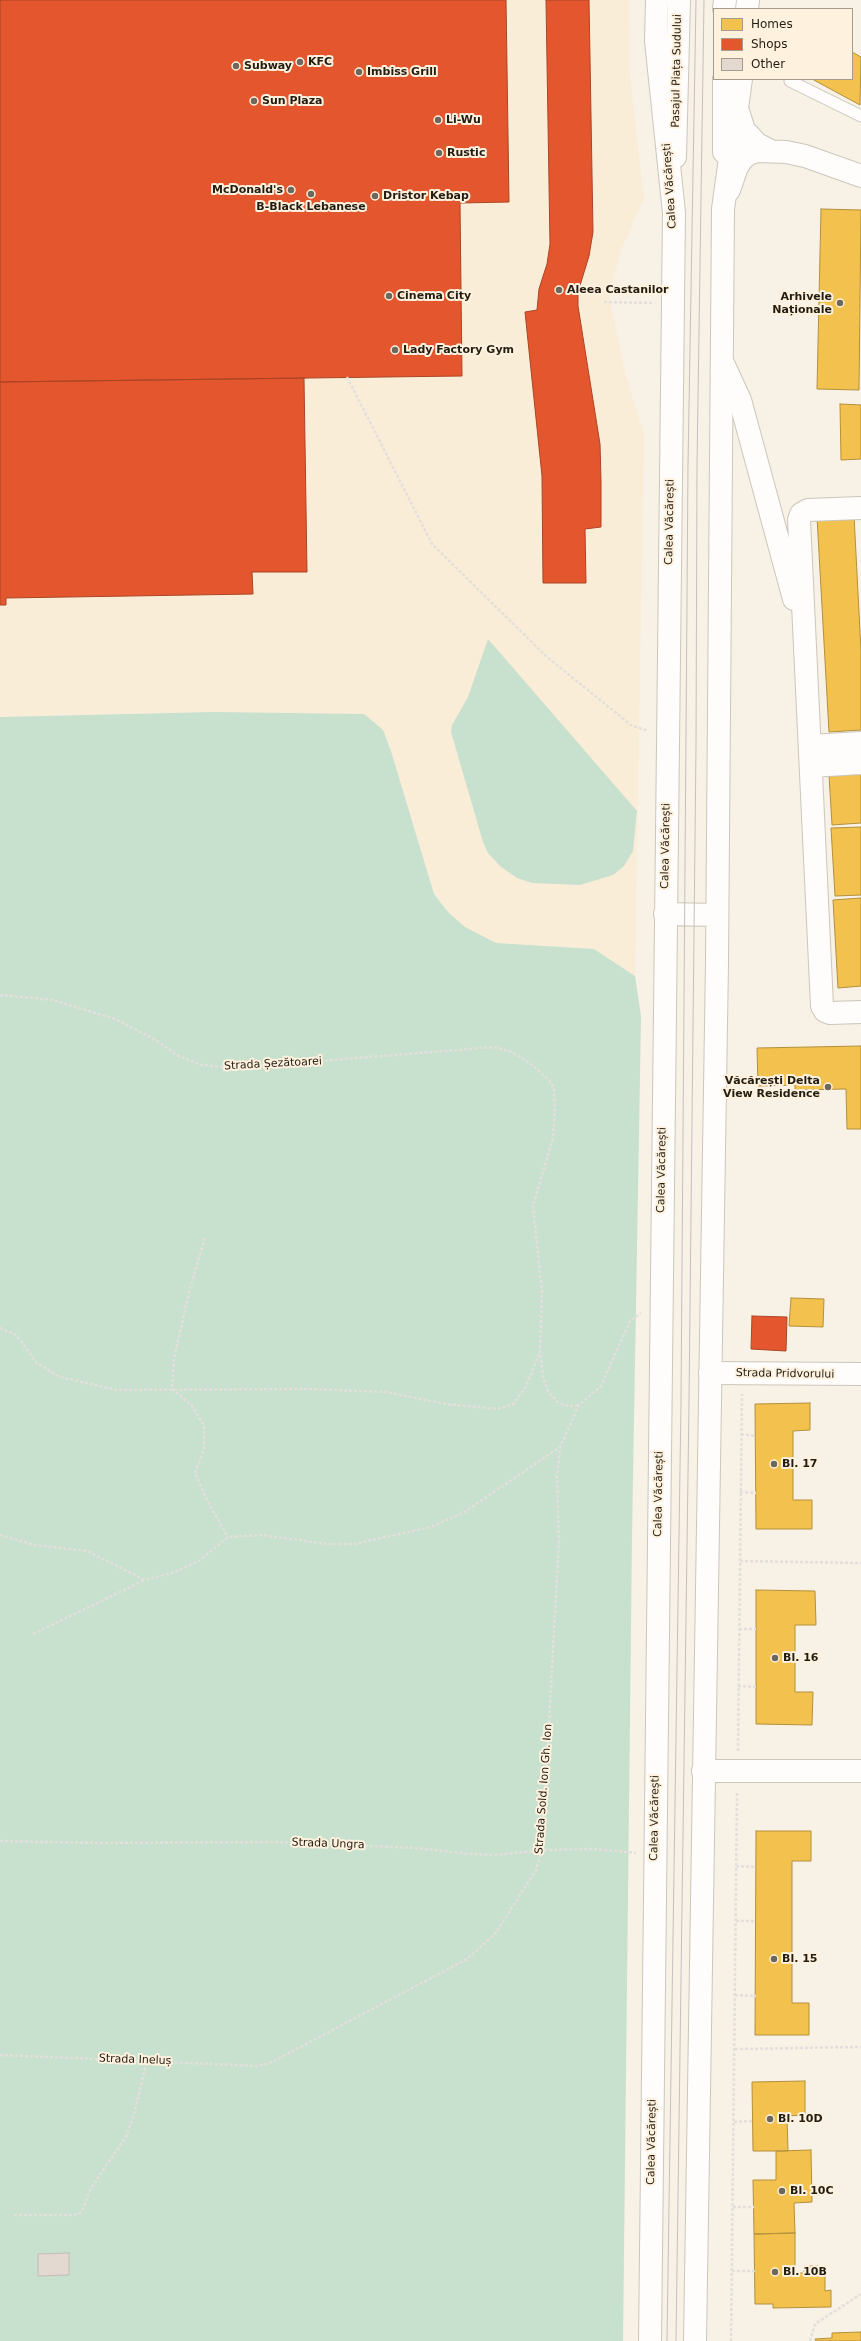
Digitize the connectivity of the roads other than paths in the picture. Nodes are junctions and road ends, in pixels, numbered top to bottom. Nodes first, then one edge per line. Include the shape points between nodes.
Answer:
1 (656, 0) edge
2 (679, 0) edge
3 (724, 80) edge
4 (742, 80) edge
5 (790, 81) dead end
6 (738, 108) junction
7 (861, 116) edge
8 (771, 150) junction
9 (861, 176) edge
10 (723, 209) junction
11 (674, 213) junction
12 (722, 361) junction
13 (861, 508) edge
14 (804, 639) junction
15 (861, 743) edge
16 (810, 756) junction
17 (861, 763) edge
18 (665, 914) junction
19 (717, 915) junction
20 (861, 1012) edge
21 (710, 1373) junction
22 (861, 1374) edge
23 (703, 1771) junction
24 (861, 1771) edge
25 (650, 2341) edge
26 (695, 2341) edge

1 - 11 main road, Calea Văcărești via 656,41
2 - 11 main road, Pasajul Piața Sudului
3 - 10 main road
4 - 6 main road
5 - 7 lane
6 - 8 main road via 744,130 758,144
6 - 10 main road
8 - 9 main road via 805,156
8 - 10 main road via 750,153 743,158 733,178
10 - 12 main road
11 - 18 main road, Calea Văcărești
12 - 14 main road via 740,400
12 - 19 main road
13 - 14 main road via 808,510 801,514 799,520
14 - 16 main road
15 - 16 main road
16 - 17 main road
16 - 20 main road via 822,1006 830,1013
18 - 19 main road
18 - 25 main road, Calea Văcărești
19 - 21 main road
21 - 22 main road, Strada Pridvorului
21 - 23 main road
23 - 24 main road
23 - 26 main road

